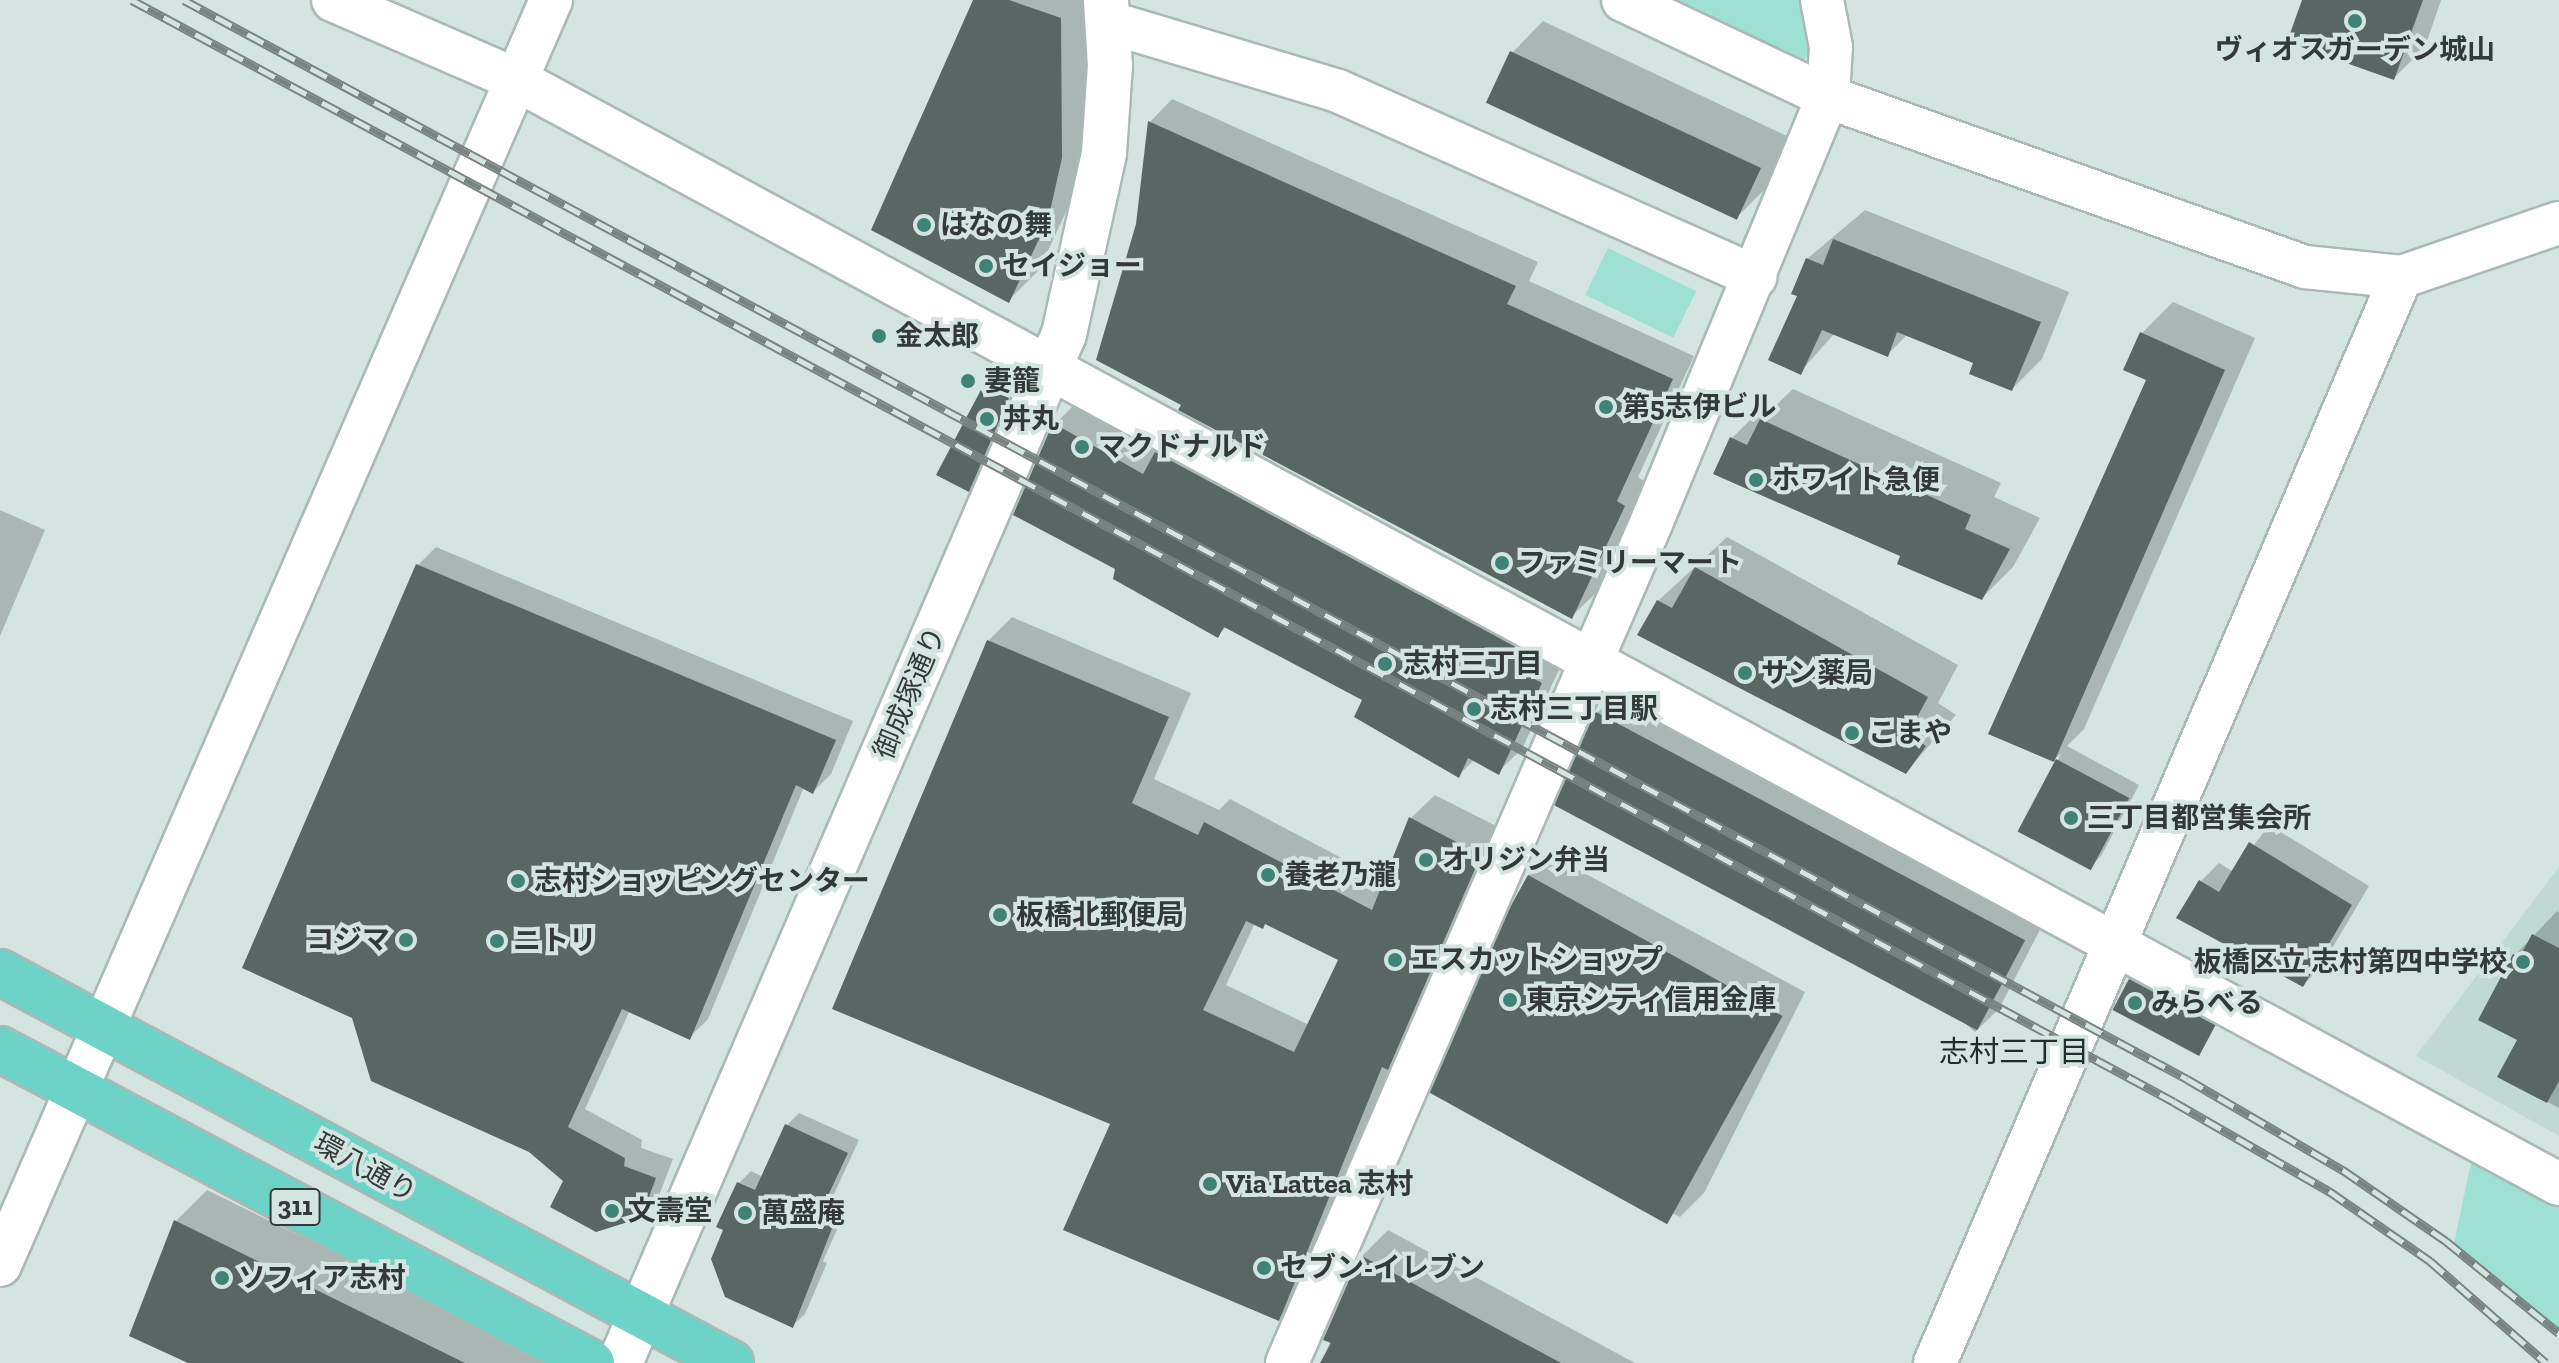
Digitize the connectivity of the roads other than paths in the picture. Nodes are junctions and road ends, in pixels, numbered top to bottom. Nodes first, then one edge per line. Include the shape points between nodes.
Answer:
1 (333, 0) edge
2 (551, 0) edge
3 (1623, 0) edge
4 (1822, 0) edge
5 (1107, 11) edge
6 (517, 80) junction
7 (1828, 97) junction
8 (2559, 223) edge
9 (1755, 277) junction
10 (2401, 277) junction
11 (1049, 369) junction
12 (1591, 657) junction
13 (2114, 943) junction
14 (0, 972) edge
15 (104, 1027) junction
16 (0, 1049) edge
17 (76, 1092) junction
18 (2559, 1184) edge
19 (0, 1265) edge
20 (640, 1315) junction
21 (592, 1363) edge
22 (620, 1363) edge
23 (731, 1363) edge
24 (1287, 1363) edge
25 (1935, 1363) edge

1 - 6 street
2 - 6 street
3 - 7 street
4 - 7 street via 1831,47
5 - 9 street via 1338,91
5 - 11 street, 御成塚通り via 1109,110 1098,197 1064,334
6 - 11 street
6 - 15 street
7 - 9 street
7 - 10 street via 2305,267
8 - 10 street
9 - 12 street
10 - 13 street
11 - 12 street
11 - 20 street, 御成塚通り
12 - 13 street
12 - 24 street
13 - 18 street
13 - 25 street
14 - 15 main road, 環八通り / 311
15 - 17 street
15 - 20 main road, 環八通り / 311
16 - 17 main road, 311
17 - 19 street
17 - 21 main road, 311
20 - 22 street, 御成塚通り
20 - 23 main road, 環八通り / 311

